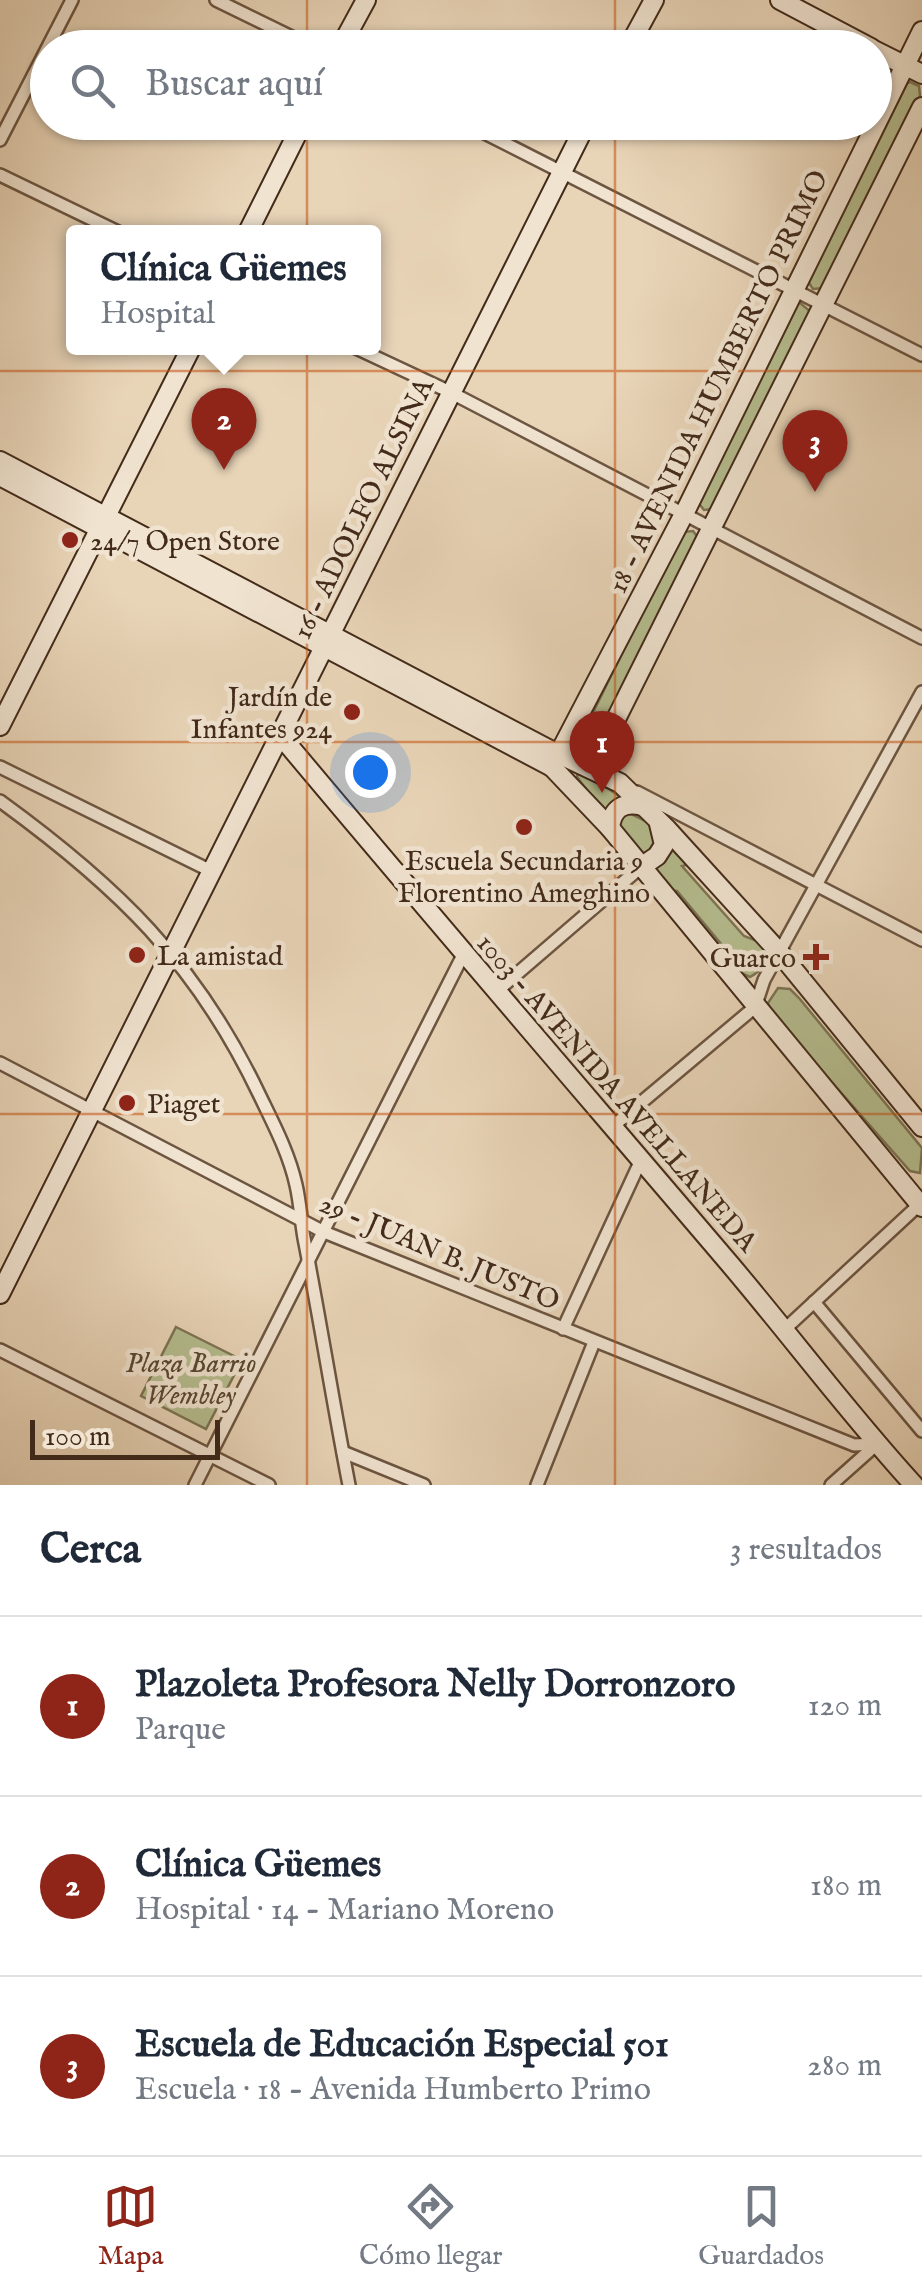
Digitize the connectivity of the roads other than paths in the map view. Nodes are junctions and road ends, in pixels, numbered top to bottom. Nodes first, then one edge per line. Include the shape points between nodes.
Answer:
1 (72, 0) edge
2 (216, 0) edge
3 (366, 0) edge
4 (654, 0) edge
5 (780, 0) edge
6 (57, 30) edge
7 (277, 30) edge
8 (350, 30) edge
9 (638, 30) edge
10 (838, 30) edge
11 (922, 31) edge
12 (913, 70) edge
13 (30, 82) edge
14 (922, 107) edge
15 (892, 108) edge
16 (0, 140) edge
17 (294, 140) edge
18 (498, 140) edge
19 (578, 140) edge
20 (875, 140) edge
21 (561, 172) junction
22 (0, 175) edge
23 (104, 225) edge
24 (252, 225) edge
25 (794, 288) junction
26 (824, 303) junction
27 (188, 355) edge
28 (371, 355) edge
29 (922, 355) edge
30 (450, 392) junction
31 (0, 461) edge
32 (0, 476) edge
33 (684, 514) junction
34 (104, 523) junction
35 (710, 528) junction
36 (922, 638) edge
37 (329, 640) junction
38 (922, 692) edge
39 (0, 726) edge
40 (280, 735) junction
41 (556, 761) junction
42 (0, 767) edge
43 (591, 769) junction
44 (620, 783) junction
45 (0, 801) edge
46 (643, 806) junction
47 (657, 820) junction
48 (610, 828) junction
49 (641, 867) junction
50 (211, 871) junction
51 (818, 885) junction
52 (922, 940) edge
53 (172, 951) junction
54 (780, 952) junction
55 (463, 955) junction
56 (497, 992) junction
57 (755, 1008) junction
58 (0, 1063) edge
59 (92, 1112) junction
60 (612, 1126) junction
61 (922, 1128) edge
62 (641, 1160) junction
63 (921, 1204) edge
64 (301, 1221) junction
65 (324, 1232) junction
66 (308, 1262) junction
67 (0, 1294) edge
68 (814, 1302) junction
69 (785, 1329) junction
70 (563, 1330) junction
71 (594, 1342) junction
72 (0, 1350) edge
73 (922, 1431) edge
74 (876, 1444) junction
75 (343, 1452) junction
76 (209, 1455) junction
77 (195, 1485) edge
78 (269, 1485) edge
79 (349, 1485) edge
80 (424, 1485) edge
81 (537, 1485) edge
82 (830, 1485) edge
83 (914, 1485) edge

1 - 6 street
2 - 7 street
3 - 8 street
4 - 9 street
5 - 10 street
11 - 12 street, 18 - AVENIDA HUMBERTO PRIMO
12 - 15 street, 18 - AVENIDA HUMBERTO PRIMO
13 - 16 street
14 - 26 street, 18 - AVENIDA HUMBERTO PRIMO
17 - 24 street
18 - 21 street
19 - 21 street, 16 - ADOLFO ALSINA
20 - 25 street, 18 - AVENIDA HUMBERTO PRIMO
21 - 25 street
21 - 30 street, 16 - ADOLFO ALSINA
22 - 23 street
25 - 26 street
25 - 33 street, 18 - AVENIDA HUMBERTO PRIMO
26 - 29 street
26 - 35 street, 18 - AVENIDA HUMBERTO PRIMO
27 - 34 street
28 - 30 street
30 - 33 street
30 - 37 street, 16 - ADOLFO ALSINA
31 - 34 street
32 - 34 street
33 - 35 street
33 - 41 street, 18 - AVENIDA HUMBERTO PRIMO
34 - 37 street
34 - 39 street
35 - 36 street
35 - 43 street, 18 - AVENIDA HUMBERTO PRIMO
37 - 40 street, 16 - ADOLFO ALSINA
37 - 41 street
38 - 51 street
40 - 50 street, 16 - ADOLFO ALSINA
40 - 55 street, 1003 - AVENIDA AVELLANEDA
41 - 43 street
41 - 48 street
42 - 50 street
43 - 44 street
44 - 46 street
44 - 51 street
45 - 53 street via 112,892
46 - 47 street
46 - 48 street via 619,807
47 - 49 street via 664,846
47 - 54 street
48 - 49 street
49 - 56 street
49 - 57 street
50 - 53 street, 16 - ADOLFO ALSINA
51 - 52 street
51 - 54 street
53 - 59 street, 16 - ADOLFO ALSINA
53 - 64 street via 216,1011 278,1133
54 - 57 street
54 - 61 street
55 - 56 street, 1003 - AVENIDA AVELLANEDA
55 - 65 street
56 - 60 street, 1003 - AVENIDA AVELLANEDA
57 - 60 street
57 - 63 street
58 - 59 street, 29 - JUAN B. JUSTO
59 - 64 street, 29 - JUAN B. JUSTO
59 - 67 street, 16 - ADOLFO ALSINA
60 - 62 street, 1003 - AVENIDA AVELLANEDA
62 - 69 street, 1003 - AVENIDA AVELLANEDA
62 - 70 street
63 - 68 street
64 - 65 street, 29 - JUAN B. JUSTO
64 - 66 street
65 - 66 street
65 - 70 street, 29 - JUAN B. JUSTO
66 - 75 street
66 - 76 street
68 - 69 street
68 - 73 street
69 - 74 street, 1003 - AVENIDA AVELLANEDA
70 - 71 street, 29 - JUAN B. JUSTO
71 - 74 street, 29 - JUAN B. JUSTO via 854,1445
71 - 81 street
72 - 76 street
74 - 82 street
74 - 83 street, 1003 - AVENIDA AVELLANEDA
75 - 79 street
75 - 80 street
76 - 77 street
76 - 78 street

